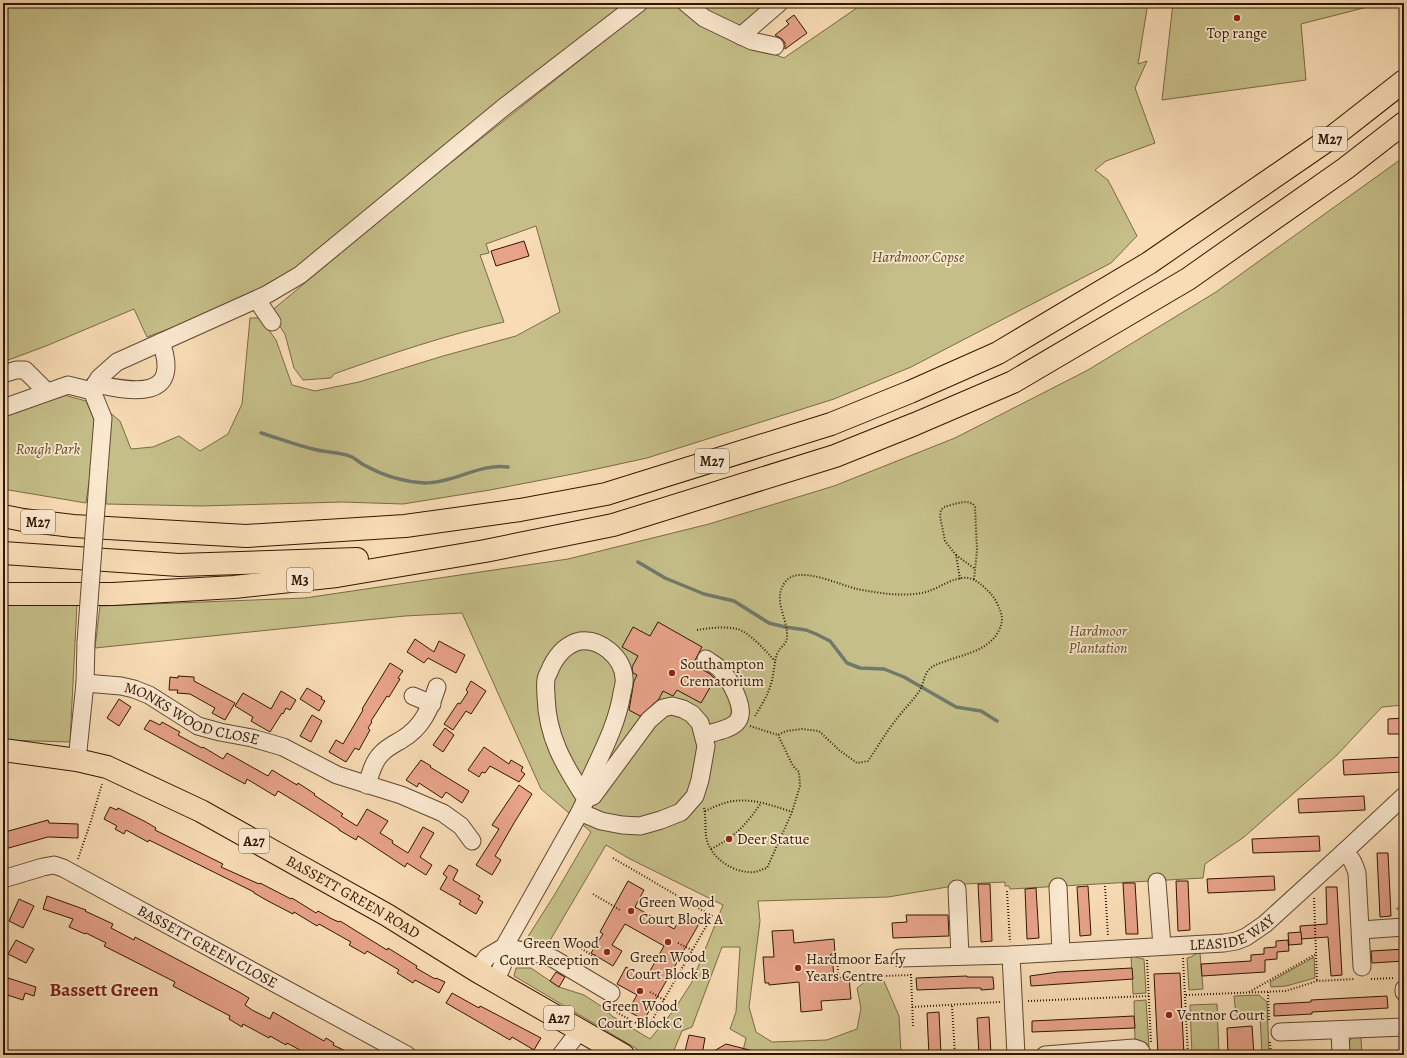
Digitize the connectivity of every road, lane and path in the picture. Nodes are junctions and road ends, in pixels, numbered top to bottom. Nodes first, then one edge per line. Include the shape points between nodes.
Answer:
1 (639, 3) edge
2 (686, 3) edge
3 (779, 3) edge
4 (741, 36) junction
5 (775, 46) dead end
6 (1404, 80) edge
7 (1404, 123) edge
8 (257, 300) junction
9 (272, 322) dead end
10 (161, 342) junction
11 (3, 374) edge
12 (93, 388) junction
13 (46, 392) junction
14 (3, 408) edge
15 (3, 516) edge
16 (485, 551) junction
17 (3, 553) edge
18 (956, 555) junction
19 (975, 569) junction
20 (960, 579) junction
21 (974, 580) junction
22 (3, 594) edge
23 (697, 630) dead end
24 (706, 659) dead end
25 (775, 661) junction
26 (85, 683) junction
27 (437, 687) dead end
28 (413, 696) dead end
29 (432, 704) junction
30 (704, 735) junction
31 (778, 735) junction
32 (3, 750) edge
33 (77, 760) junction
34 (107, 767) junction
35 (367, 785) junction
36 (695, 796) junction
37 (1404, 796) edge
38 (761, 802) junction
39 (583, 806) junction
40 (705, 811) junction
41 (792, 812) junction
42 (472, 841) dead end
43 (710, 849) junction
44 (1344, 852) junction
45 (613, 858) dead end
46 (1404, 860) edge
47 (73, 873) junction
48 (3, 879) edge
49 (1313, 881) junction
50 (1157, 882) dead end
51 (1106, 886) dead end
52 (1058, 887) dead end
53 (958, 889) dead end
54 (1007, 891) dead end
55 (593, 894) dead end
56 (1397, 909) dead end
57 (620, 910) dead end
58 (1404, 927) edge
59 (1361, 930) junction
60 (566, 939) dead end
61 (678, 943) dead end
62 (1182, 945) junction
63 (504, 947) junction
64 (1154, 947) junction
65 (1109, 949) junction
66 (692, 950) junction
67 (1061, 952) junction
68 (1316, 954) junction
69 (830, 955) dead end
70 (1011, 955) junction
71 (960, 956) junction
72 (905, 957) joint
73 (598, 960) dead end
74 (477, 971) junction
75 (911, 975) junction
76 (1361, 975) junction
77 (1317, 981) junction
78 (495, 982) junction
79 (1401, 986) edge
80 (650, 992) dead end
81 (611, 993) joint
82 (1248, 993) junction
83 (1186, 995) junction
84 (1149, 996) junction
85 (664, 1000) junction
86 (1013, 1002) junction
87 (952, 1006) junction
88 (912, 1007) junction
89 (913, 1026) dead end
90 (1404, 1027) edge
91 (580, 1030) junction
92 (1340, 1030) junction
93 (1280, 1032) dead end
94 (1147, 1051) edge
95 (1341, 1052) edge
96 (1271, 1053) dead end
97 (407, 1055) edge
98 (561, 1055) edge
99 (623, 1055) edge
100 (954, 1055) edge
101 (1016, 1055) edge
102 (1045, 1055) edge
103 (1188, 1055) edge

1 - 8 street via 504,107 300,275
2 - 4 street via 704,18
3 - 4 street
4 - 5 street
6 - 15 main road, M27 via 1335,135 1148,263 998,353 831,424 614,492 520,510 404,526 246,536 73,526
7 - 16 main road, M27 via 1346,168 1188,279 1013,382 835,456 613,525
8 - 9 street
8 - 10 street
10 - 12 street via 117,362 99,378
10 - 12 street via 166,360 166,375 162,383 132,391
11 - 13 street via 25,370
12 - 13 street via 68,384
12 - 26 street, bridge via 103,418
13 - 14 street
16 - 17 main road, M27 via 332,561 179,565
16 - 22 main road, M3 via 337,576 234,587 113,594
18 - 19 path
18 - 19 path via 945,541 941,510 944,507 968,502 975,507
18 - 20 path
19 - 21 path
20 - 21 path
20 - 25 path via 928,592 906,595 856,589 808,575 791,576 779,593 787,639
21 - 31 path via 991,594 1000,611 1002,619 997,635 979,650 931,667 919,691 868,761 857,763 847,757 819,731 802,729
23 - 25 path via 719,627 739,629
24 - 30 street via 718,668 737,696 740,716 730,727
25 - 31 path via 767,696 749,726
26 - 33 street
26 - 35 street, MONKS WOOD CLOSE via 134,689 155,698 198,726 283,747 337,775
27 - 29 street
28 - 29 street
29 - 35 street via 412,733 381,754 373,766
30 - 36 street via 706,746
30 - 39 street via 700,723 692,714 672,706 664,708 649,720
31 - 41 path via 793,766 799,772 800,786
32 - 33 main road, BASSETT GREEN ROAD / A27
33 - 34 main road, BASSETT GREEN ROAD / A27
34 - 47 path
34 - 74 main road, BASSETT GREEN ROAD / A27 via 201,811 387,915
35 - 42 street, MONKS WOOD CLOSE via 401,795 464,821
36 - 39 street via 681,812 640,826 601,821
36 - 40 path
37 - 44 street, LEASIDE WAY
38 - 40 path via 734,801
38 - 41 path
38 - 43 path via 738,832
39 - 39 street via 586,787 616,720 624,678 620,662 610,651 596,642 580,641 565,648 556,658 546,679 546,703 555,745
39 - 63 street
40 - 43 path via 706,837
41 - 43 path via 767,868 755,872 744,871 720,860
44 - 49 street, LEASIDE WAY
44 - 59 street via 1350,857 1357,873
45 - 66 path via 712,916
46 - 56 path via 1400,860 1402,905
47 - 48 street, BASSETT GREEN CLOSE via 54,865
47 - 97 street, BASSETT GREEN CLOSE
49 - 62 street, LEASIDE WAY via 1246,937 1224,943
49 - 68 path
50 - 64 street
51 - 65 path
52 - 67 street
53 - 71 street
54 - 70 path
55 - 57 path
58 - 59 street
59 - 76 street
60 - 73 path
61 - 66 path
62 - 64 street, LEASIDE WAY
62 - 83 path
63 - 74 street via 487,957
63 - 78 street via 503,964
63 - 81 street via 554,959
64 - 65 street, LEASIDE WAY
64 - 84 path
65 - 67 street, LEASIDE WAY
66 - 85 path
67 - 70 street, LEASIDE WAY
68 - 77 path
68 - 82 path
69 - 75 path via 837,955 838,974 856,977
70 - 71 street, LEASIDE WAY
70 - 86 street
71 - 72 street, LEASIDE WAY
72 - 75 path
74 - 78 main road, BASSETT GREEN ROAD / A27
75 - 88 path
76 - 77 path
76 - 79 path
77 - 82 path via 1286,991
78 - 91 main road, BASSETT GREEN ROAD / A27
80 - 85 path
81 - 85 path via 616,1012 647,1029
82 - 83 path
83 - 103 path
84 - 86 path
84 - 94 path
86 - 87 path
86 - 101 street
87 - 88 path
87 - 100 path
88 - 89 path
90 - 92 street
91 - 98 street
91 - 99 main road, BASSETT GREEN ROAD / A27
92 - 93 street
92 - 95 street
94 - 102 street via 1134,1048
95 - 96 path

